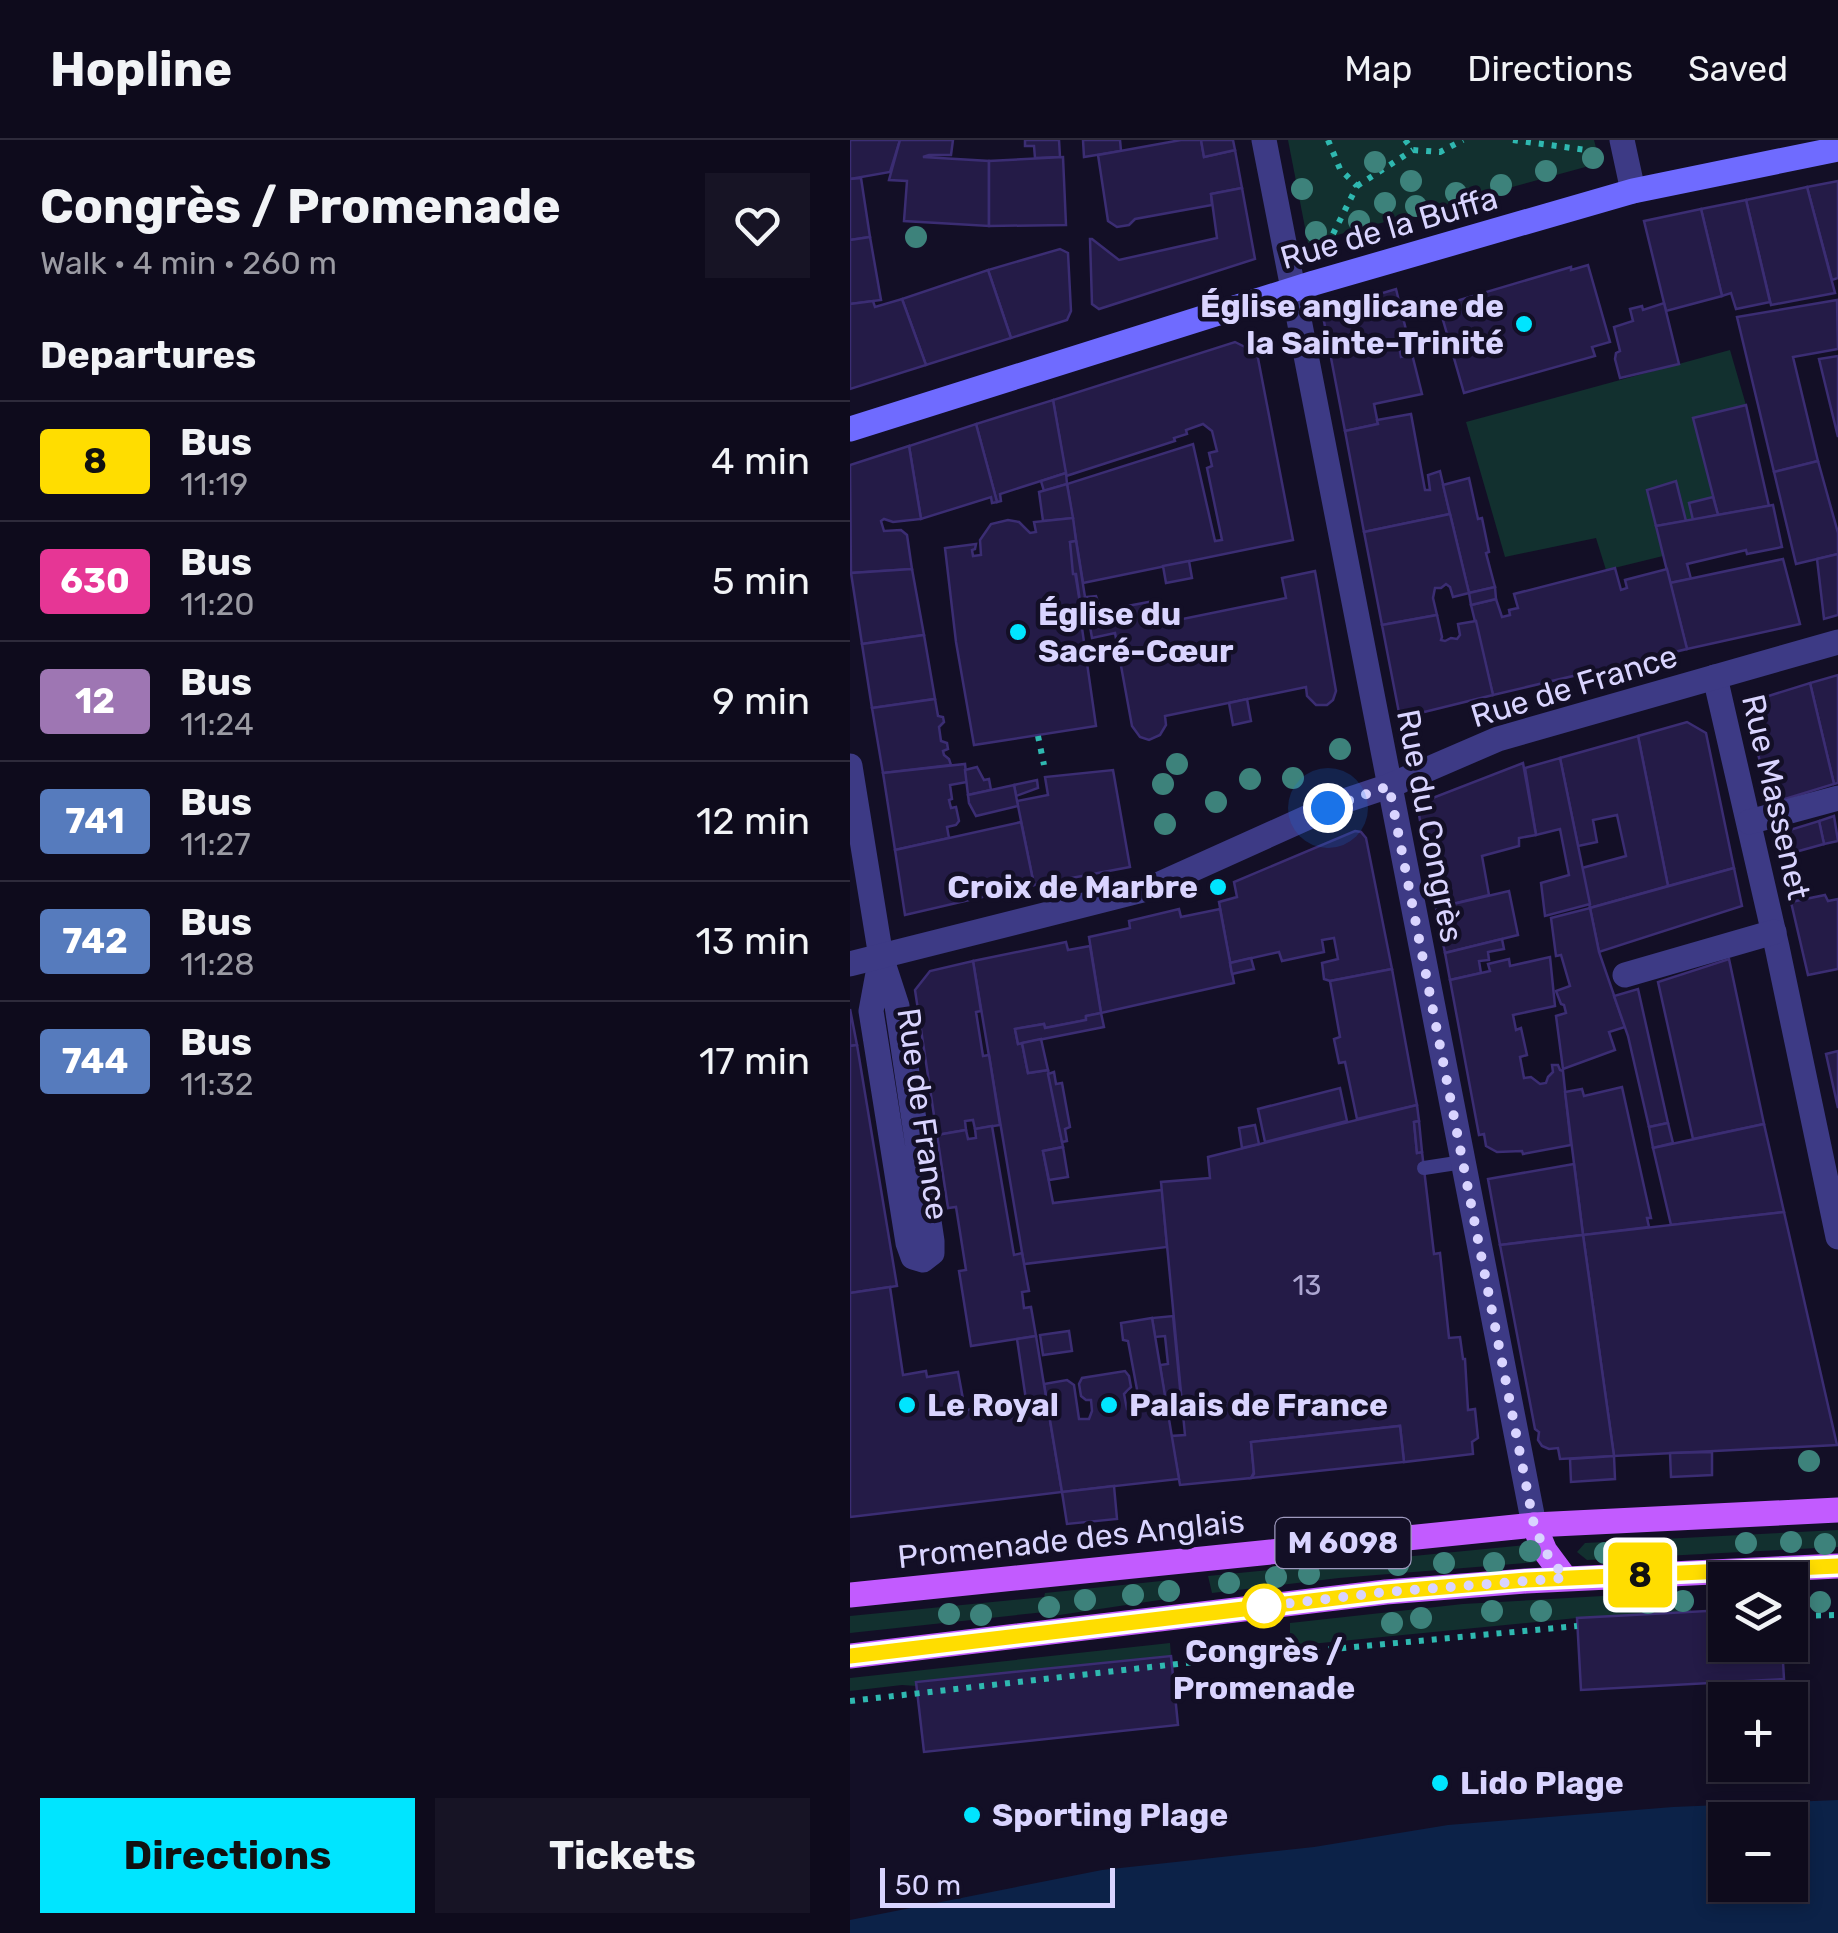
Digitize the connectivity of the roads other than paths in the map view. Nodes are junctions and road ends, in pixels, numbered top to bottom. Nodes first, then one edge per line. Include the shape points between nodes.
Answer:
1 (1264, 140) edge
2 (1623, 145) edge
3 (1838, 149) edge
4 (1633, 191) junction
5 (1292, 290) junction
6 (850, 429) edge
7 (1838, 642) edge
8 (1715, 677) junction
9 (850, 766) edge
10 (1389, 786) junction
11 (1838, 798) edge
12 (1749, 822) junction
13 (1776, 940) junction
14 (881, 956) junction
15 (850, 964) edge
16 (1624, 976) dead end
17 (1463, 1162) junction
18 (1424, 1168) dead end
19 (1838, 1236) edge
20 (1838, 1510) edge
21 (1534, 1525) junction
22 (1838, 1566) edge
23 (1565, 1578) junction
24 (850, 1595) edge
25 (850, 1656) edge

1 - 5 street, Rue du Congrès
2 - 4 street
3 - 4 street, Rue de la Buffa
4 - 5 street, Rue de la Buffa
5 - 6 street, Rue de la Buffa
5 - 10 street, Rue du Congrès
7 - 8 street, Rue de France
8 - 10 street, Rue de France via 1498,739
8 - 12 street, Rue Massenet
9 - 14 street
10 - 14 street, Rue de France via 1151,888
10 - 17 street, Rue du Congrès
11 - 12 street
12 - 13 street, Rue Massenet
13 - 16 street, Rue Massenet
13 - 19 street, Rue Massenet
14 - 14 street, Rue de France via 871,1010 908,1243 913,1257 923,1260 932,1253 932,1241 897,1006
14 - 15 street, Rue de France
17 - 18 lane
17 - 21 street, Rue du Congrès
20 - 21 main road, Promenade des Anglais / M 6098
21 - 23 main road
21 - 24 main road, Promenade des Anglais / M 6098
22 - 23 main road, M 6098
23 - 25 main road, M 6098 via 1386,1592

